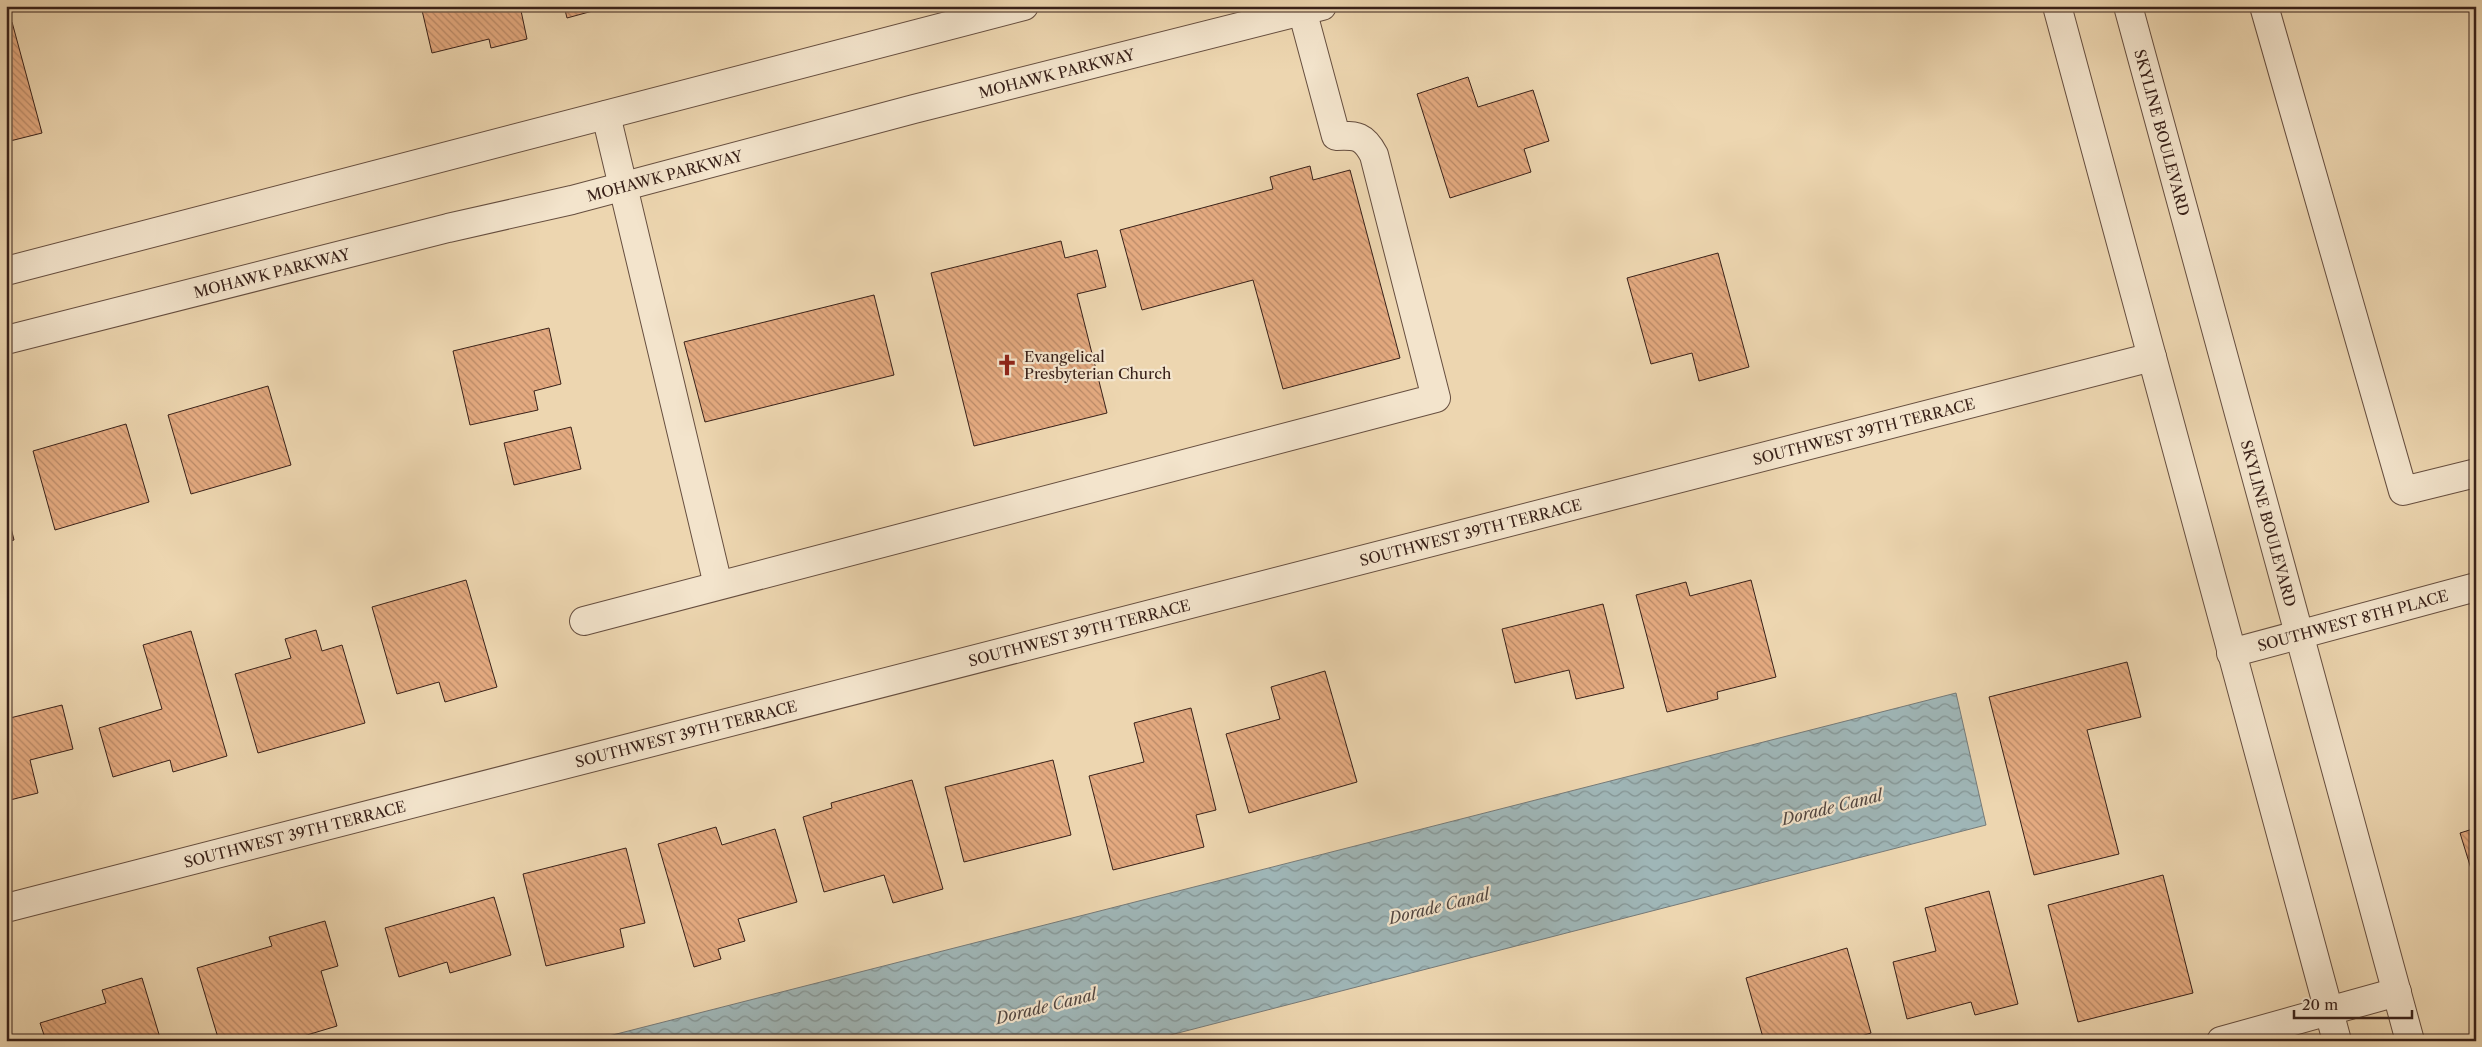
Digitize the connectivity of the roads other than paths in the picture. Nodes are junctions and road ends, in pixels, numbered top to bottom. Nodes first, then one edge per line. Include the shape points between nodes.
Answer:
1 (1024, 6) edge
2 (2057, 6) edge
3 (2128, 6) edge
4 (2264, 6) edge
5 (1308, 8) edge
6 (606, 115) junction
7 (624, 186) junction
8 (6, 271) edge
9 (6, 340) edge
10 (2152, 357) junction
11 (2476, 473) edge
12 (718, 584) junction
13 (2476, 587) edge
14 (584, 621) dead end
15 (2299, 633) junction
16 (2231, 653) junction
17 (6, 908) edge
18 (2397, 992) junction
19 (2329, 1012) junction
20 (2221, 1041) edge
21 (2337, 1041) edge
22 (2410, 1041) edge

1 - 6 street
2 - 10 street
3 - 15 street, SKYLINE BOULEVARD
4 - 11 street via 2403,491
5 - 7 street, MOHAWK PARKWAY
5 - 12 street via 1336,136 1360,137 1374,155 1436,398
6 - 7 street
6 - 8 street
7 - 9 street, MOHAWK PARKWAY
7 - 12 street
10 - 16 street
10 - 17 street, SOUTHWEST 39TH TERRACE
12 - 14 street
13 - 15 street, SOUTHWEST 8TH PLACE
15 - 16 street, SOUTHWEST 8TH PLACE
15 - 18 street, SKYLINE BOULEVARD
16 - 19 street
18 - 19 street
18 - 22 street, SKYLINE BOULEVARD
19 - 20 street
19 - 21 street

